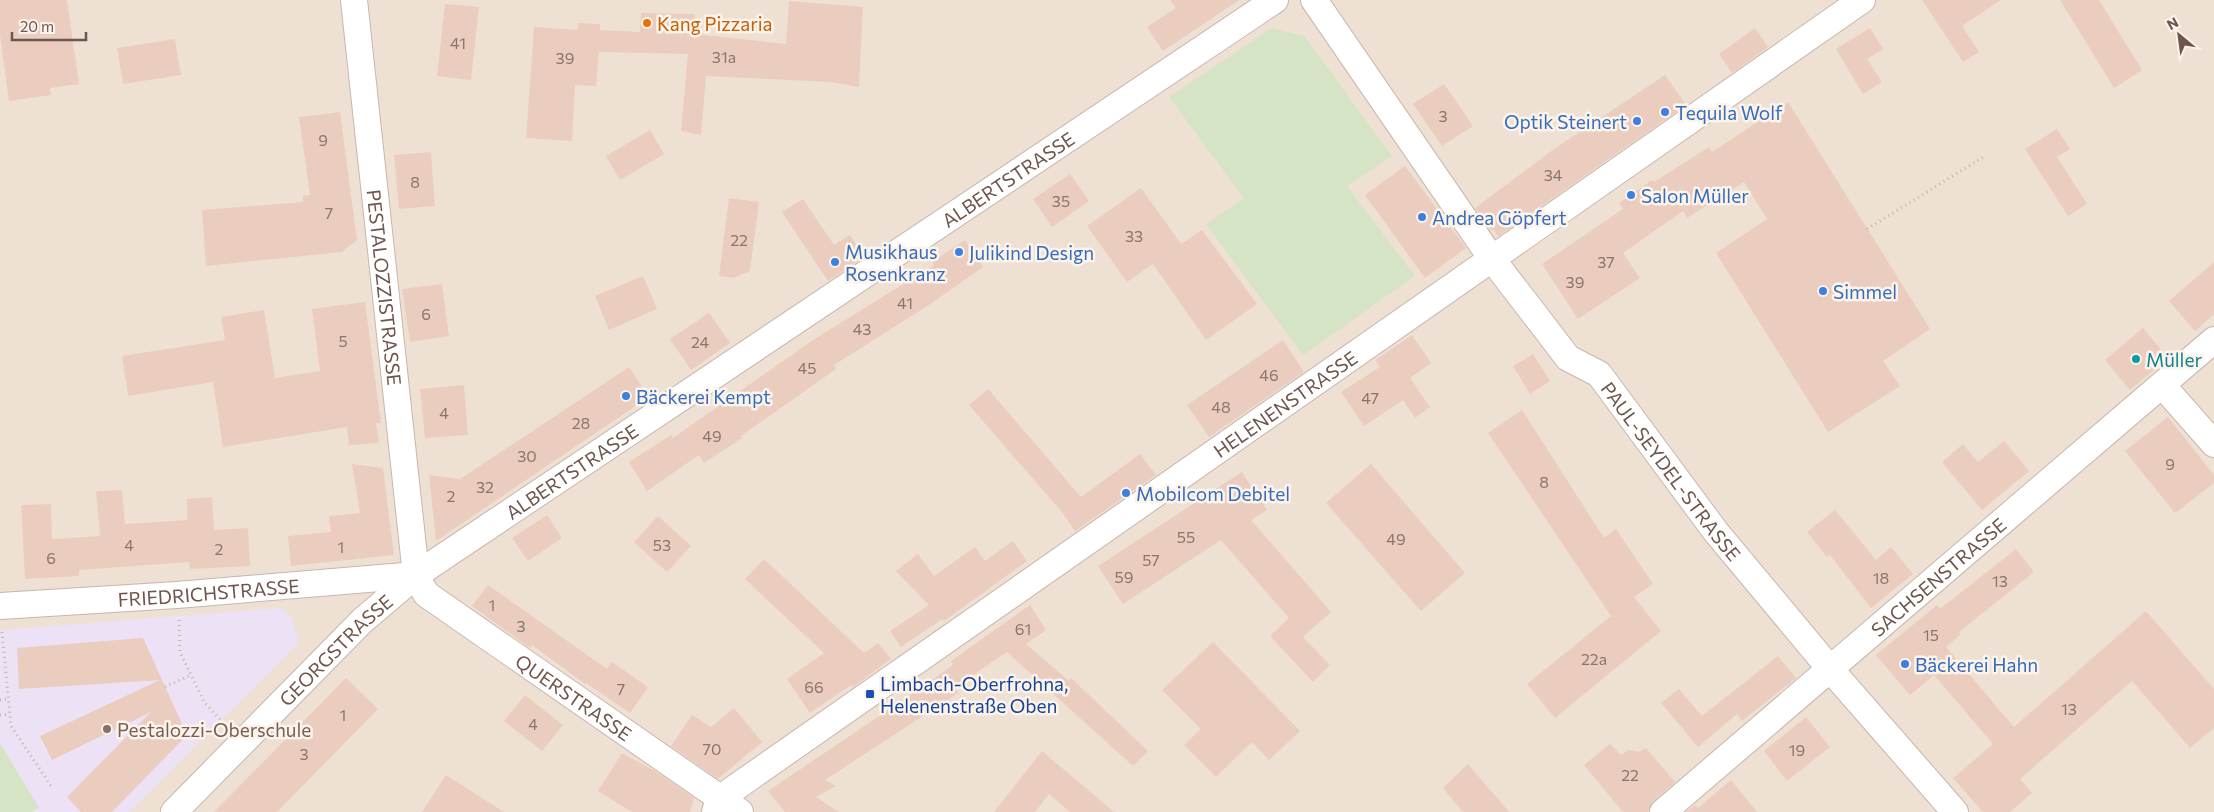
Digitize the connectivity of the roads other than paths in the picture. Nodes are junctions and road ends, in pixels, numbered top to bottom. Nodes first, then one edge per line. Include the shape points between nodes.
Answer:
1 (354, 0) edge
2 (1275, 0) edge
3 (1314, 0) edge
4 (1862, 0) edge
5 (1492, 259) junction
6 (2214, 340) edge
7 (2162, 385) junction
8 (2214, 444) edge
9 (416, 575) junction
10 (0, 615) edge
11 (1831, 670) junction
12 (724, 808) edge
13 (174, 812) edge
14 (1663, 812) edge
15 (1955, 812) edge

1 - 9 street, PESTALOZZISTRASSE
2 - 9 street, ALBERTSTRASSE
3 - 5 street, PAUL-SEYDEL-STRASSE
4 - 5 street, HELENENSTRASSE
5 - 11 street, PAUL-SEYDEL-STRASSE via 1568,358 1599,374 1698,510
5 - 12 street, HELENENSTRASSE
6 - 7 street, SACHSENSTRASSE
7 - 8 street
7 - 11 street, SACHSENSTRASSE
9 - 10 street, FRIEDRICHSTRASSE via 177,594
9 - 12 street, QUERSTRASSE via 426,594
9 - 13 street, GEORGSTRASSE via 362,622
11 - 14 street, SACHSENSTRASSE
11 - 15 street, PAUL-SEYDEL-STRASSE

